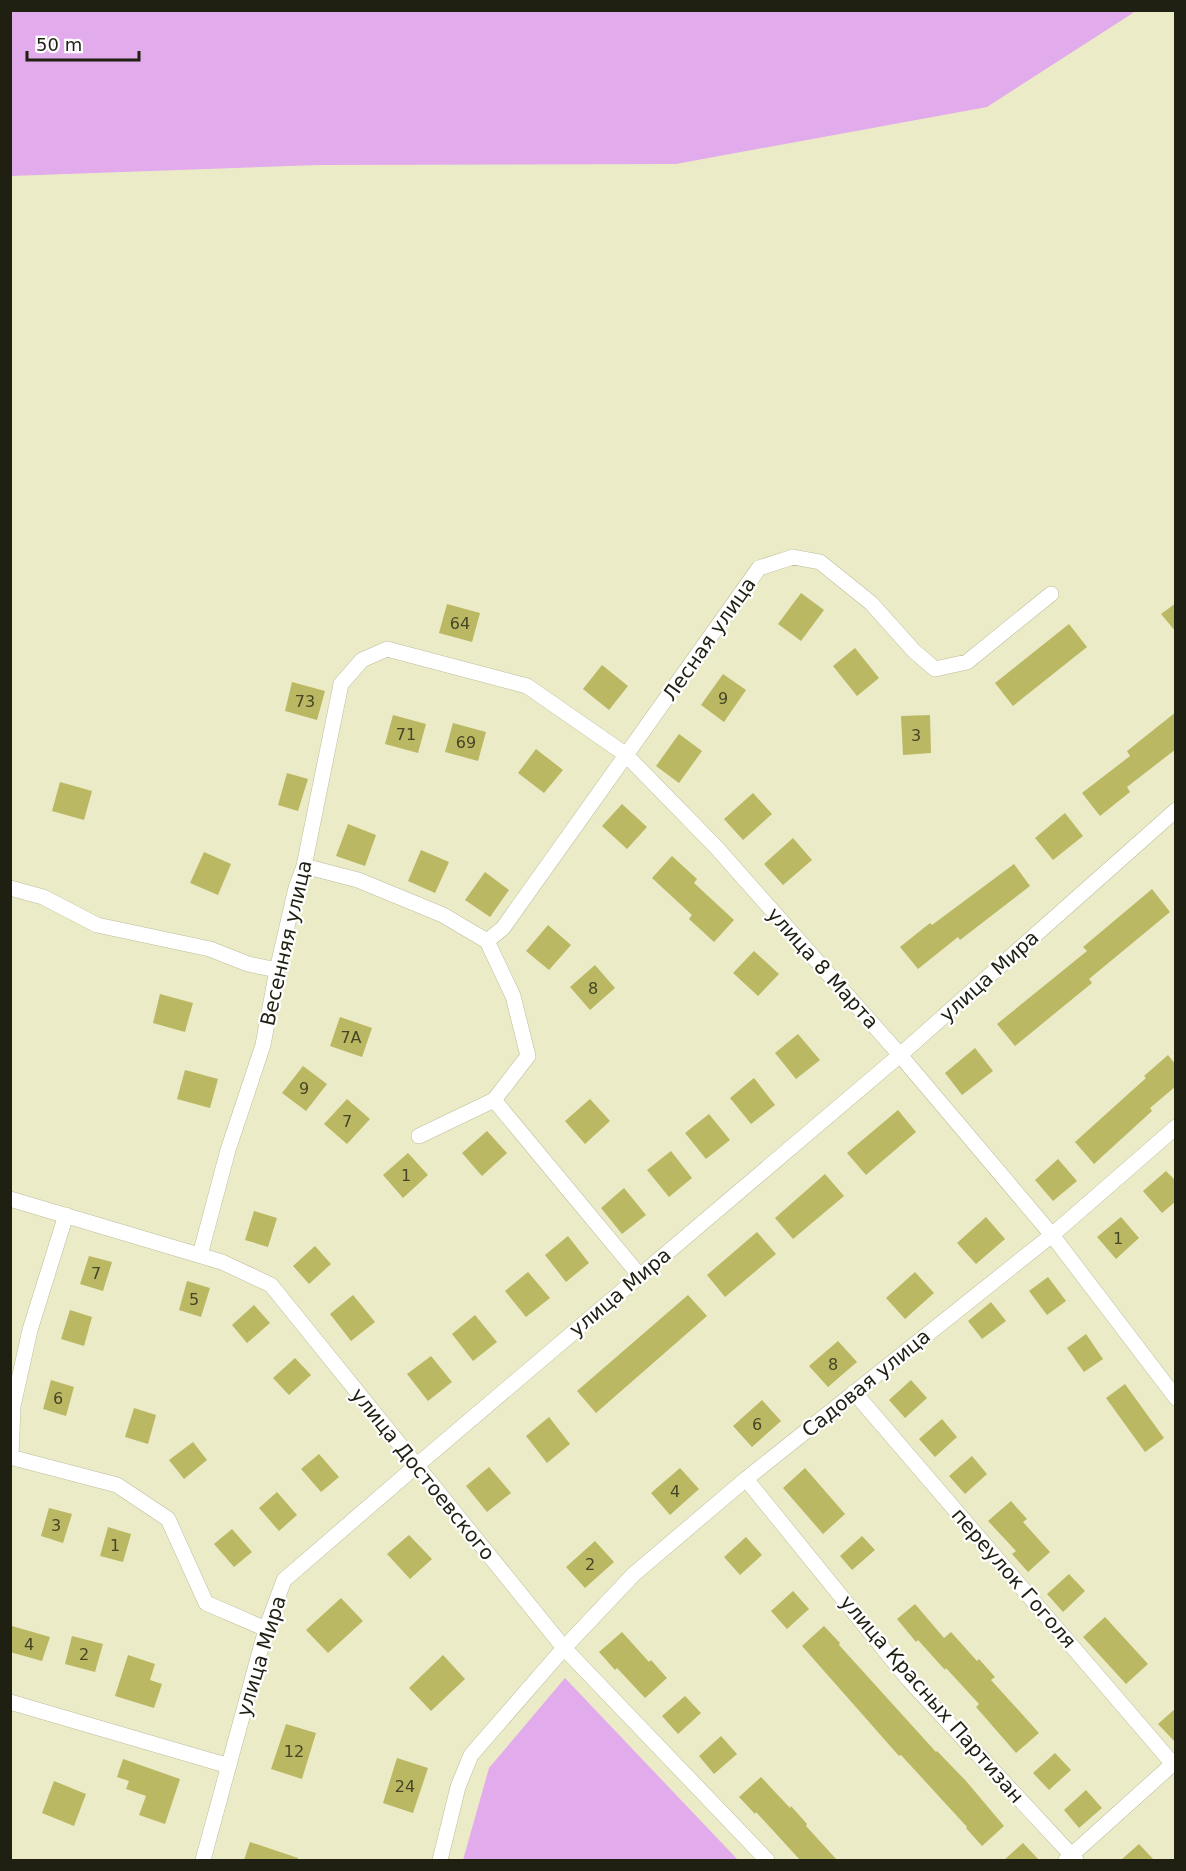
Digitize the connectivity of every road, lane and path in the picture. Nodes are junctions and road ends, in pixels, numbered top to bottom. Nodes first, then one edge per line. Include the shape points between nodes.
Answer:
1 (1051, 594) dead end
2 (387, 650) joint
3 (625, 754) junction
4 (1176, 810) edge
5 (304, 866) junction
6 (10, 888) edge
7 (487, 942) junction
8 (277, 970) junction
9 (900, 1055) junction
10 (494, 1100) junction
11 (1176, 1127) edge
12 (419, 1136) dead end
13 (10, 1199) edge
14 (66, 1215) junction
15 (1052, 1235) junction
16 (201, 1256) junction
17 (640, 1276) junction
18 (855, 1392) junction
19 (1176, 1398) edge
20 (11, 1457) edge
21 (416, 1466) junction
22 (746, 1479) junction
23 (266, 1629) junction
24 (564, 1648) junction
25 (10, 1702) edge
26 (1174, 1763) edge
27 (229, 1766) junction
28 (1071, 1859) edge
29 (203, 1860) edge
30 (440, 1860) edge
31 (767, 1860) edge

1 - 3 street, Лесная улица via 967,662 935,669 871,603 820,562 793,557 759,568
2 - 3 street, улица 8 Марта via 528,686
2 - 5 street, Весенняя улица via 362,660 341,684
3 - 7 street, Лесная улица via 503,928
3 - 9 street, улица 8 Марта via 716,847
4 - 9 street, улица Мира
5 - 7 street via 358,880 443,915
5 - 8 street, Весенняя улица
6 - 8 street via 43,897 97,925 210,949
7 - 10 street via 513,996 528,1056
8 - 16 street, Весенняя улица via 263,1045 228,1150
9 - 15 street, улица 8 Марта
9 - 17 street, улица Мира
10 - 12 street
10 - 17 street
11 - 15 street, Садовая улица
13 - 14 street, улица Достоевского
14 - 16 street, улица Достоевского
14 - 20 street via 30,1330 13,1406
15 - 18 street, Садовая улица
15 - 19 street, улица 8 Марта
16 - 21 street, улица Достоевского via 271,1285
17 - 21 street, улица Мира
18 - 22 street, Садовая улица
18 - 26 street, переулок Гоголя
20 - 23 street via 117,1485 168,1519 206,1603
21 - 23 street, улица Мира via 285,1580
21 - 24 street, улица Достоевского
22 - 24 street, Садовая улица via 634,1574
22 - 28 street, улица Красных Партизан via 908,1679
23 - 27 street, улица Мира
24 - 30 street, Садовая улица via 471,1755
24 - 31 street, улица Достоевского
25 - 27 street
26 - 28 street
27 - 29 street, улица Мира

